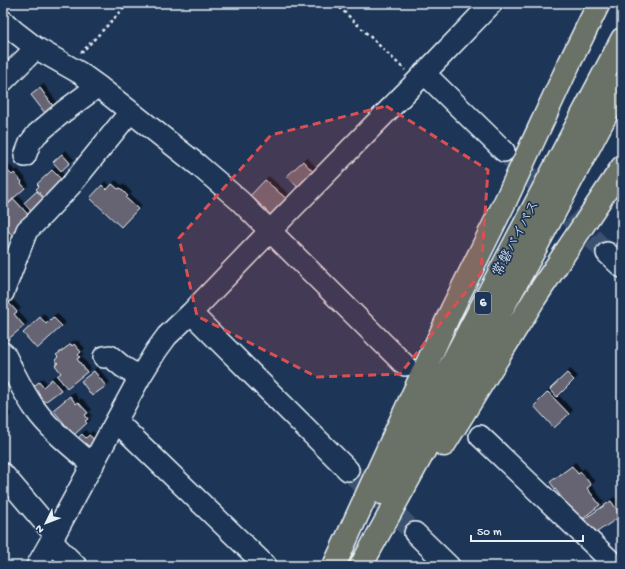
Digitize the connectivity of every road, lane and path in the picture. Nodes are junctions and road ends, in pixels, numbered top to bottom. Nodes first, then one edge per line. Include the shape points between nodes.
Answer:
1 (129, 3) edge
2 (335, 3) edge
3 (492, 3) edge
4 (599, 3) edge
5 (3, 21) edge
6 (622, 39) edge
7 (36, 48) junction
8 (68, 67) junction
9 (421, 77) junction
10 (3, 81) edge
11 (622, 85) edge
12 (98, 86) junction
13 (130, 112) junction
14 (504, 151) tunnel mouth
15 (25, 156) dead end
16 (622, 167) edge
17 (27, 230) junction
18 (270, 231) junction
19 (3, 252) edge
20 (607, 253) tunnel mouth
21 (622, 268) edge
22 (3, 293) edge
23 (191, 313) junction
24 (3, 353) edge
25 (104, 357) dead end
26 (405, 365) dead end
27 (140, 377) junction
28 (116, 421) junction
29 (480, 436) dead end
30 (93, 465) junction
31 (348, 470) tunnel mouth
32 (3, 474) edge
33 (415, 533) tunnel mouth
34 (53, 538) junction
35 (37, 566) edge
36 (76, 566) edge
37 (266, 566) edge
38 (334, 566) edge
39 (342, 566) edge
40 (361, 566) edge
41 (374, 566) edge
42 (449, 566) edge
43 (616, 566) edge

1 - 8 path
2 - 9 path
3 - 9 street
4 - 38 highway via 452,309
5 - 7 street
6 - 39 highway, 常磐バイパス / 6 via 424,416
7 - 8 street
7 - 10 street
8 - 12 street
9 - 14 street
9 - 18 street
11 - 40 highway, 常磐バイパス / 6
12 - 13 street
12 - 15 street via 37,134
13 - 17 street via 71,186
13 - 18 street via 198,165
16 - 41 highway via 480,386
17 - 19 street
17 - 22 street
18 - 23 street
18 - 26 street
20 - 21 street
23 - 27 street via 167,336
23 - 31 street
24 - 30 street via 35,409 59,436
25 - 27 street via 110,356
27 - 28 street
28 - 30 street
28 - 37 street
29 - 43 street
30 - 34 street
32 - 34 street
33 - 42 street
34 - 35 street
34 - 36 street

